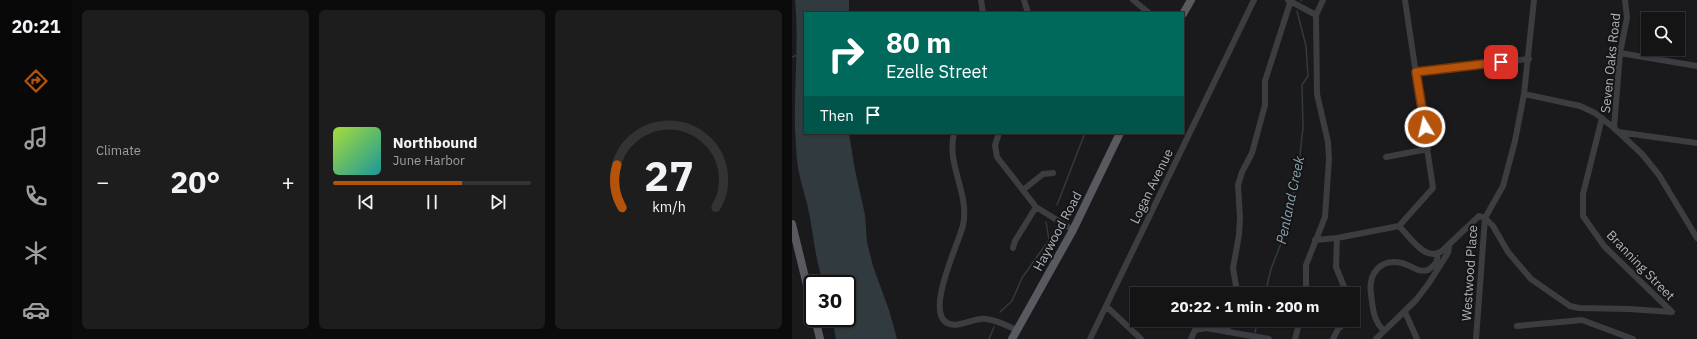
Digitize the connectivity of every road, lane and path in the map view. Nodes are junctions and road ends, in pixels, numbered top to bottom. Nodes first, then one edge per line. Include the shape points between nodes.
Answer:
1 (981, 0) edge
2 (1024, 0) edge
3 (1133, 0) edge
4 (1191, 0) edge
5 (1254, 0) edge
6 (1290, 0) edge
7 (1323, 0) edge
8 (1405, 0) edge
9 (1534, 0) edge
10 (1625, 0) edge
11 (983, 12) edge
12 (1028, 12) edge
13 (1145, 12) edge
14 (1184, 12) edge
15 (1316, 15) junction
16 (1620, 53) junction
17 (1529, 59) junction
18 (1697, 66) edge
19 (1416, 72) junction
20 (1524, 94) junction
21 (1602, 118) junction
22 (1616, 130) junction
23 (954, 134) edge
24 (999, 134) edge
25 (1118, 134) edge
26 (1697, 143) edge
27 (1428, 149) junction
28 (1386, 157) dead end
29 (1053, 173) dead end
30 (1023, 190) junction
31 (1036, 207) junction
32 (1485, 218) junction
33 (792, 224) edge
34 (1399, 226) junction
35 (1073, 230) junction
36 (1337, 238) junction
37 (1697, 238) edge
38 (1315, 240) junction
39 (1448, 246) junction
40 (1013, 248) dead end
41 (1437, 254) junction
42 (804, 275) edge
43 (1236, 287) edge
44 (1306, 287) edge
45 (1344, 287) edge
46 (1106, 306) junction
47 (1570, 306) junction
48 (1405, 312) junction
49 (1574, 320) junction
50 (1517, 326) dead end
51 (817, 327) edge
52 (1228, 327) edge
53 (1298, 327) edge
54 (1340, 327) edge
55 (1017, 330) junction
56 (1384, 331) junction
57 (1227, 332) junction
58 (1633, 338) edge
59 (820, 339) edge
60 (1012, 339) edge
61 (1090, 339) edge
62 (1141, 339) edge
63 (1191, 339) edge
64 (1269, 339) edge
65 (1295, 339) edge
66 (1333, 339) edge
67 (1376, 339) edge
68 (1417, 339) edge
69 (1476, 339) edge

1 - 11 street
2 - 12 street
3 - 13 street
4 - 14 main road
5 - 46 street, Logan Avenue
6 - 15 street
6 - 43 street via 1265,81 1265,106 1252,153 1238,185 1239,236 1233,268
7 - 15 street
8 - 19 street
9 - 17 street, Westwood Place
10 - 16 street, Seven Oaks Road via 1627,18
15 - 38 street via 1317,94 1329,150 1326,209
16 - 18 street
16 - 22 street, Seven Oaks Road
17 - 19 street
17 - 20 street, Westwood Place
19 - 27 street
20 - 21 street via 1580,106
20 - 32 street, Westwood Place via 1503,186
21 - 22 street
21 - 47 street, Branning Street via 1582,194 1584,216 1604,246 1672,312
22 - 26 street
22 - 37 street via 1642,154 1659,175
23 - 55 street via 952,159 963,202 964,225 939,296 943,318 947,323 955,324 985,319
24 - 30 street via 995,144 997,158
25 - 35 main road, Haywood Road
27 - 28 street
27 - 34 street via 1434,188
29 - 30 street via 1043,174
30 - 31 street
31 - 35 street
31 - 40 street
32 - 39 street via 1479,216
32 - 47 street via 1493,226 1508,252 1531,279
32 - 69 street, Westwood Place
33 - 42 main road
34 - 36 street
34 - 41 street via 1420,248 1430,255
35 - 55 main road, Haywood Road
36 - 38 street
36 - 45 street via 1336,267
38 - 44 street via 1306,265
39 - 41 street
39 - 48 street via 1448,252 1429,283
41 - 56 street via 1438,259 1428,270 1417,270 1395,262 1385,264 1373,273 1370,284 1374,312 1376,322
46 - 61 street, Logan Avenue
46 - 62 street
47 - 49 street
48 - 56 street
48 - 68 street
49 - 50 street
49 - 58 street via 1582,320
51 - 59 main road
52 - 57 street
53 - 65 street
54 - 66 street
55 - 60 main road, Haywood Road
56 - 67 street
57 - 63 street via 1206,328 1195,330
57 - 64 street

